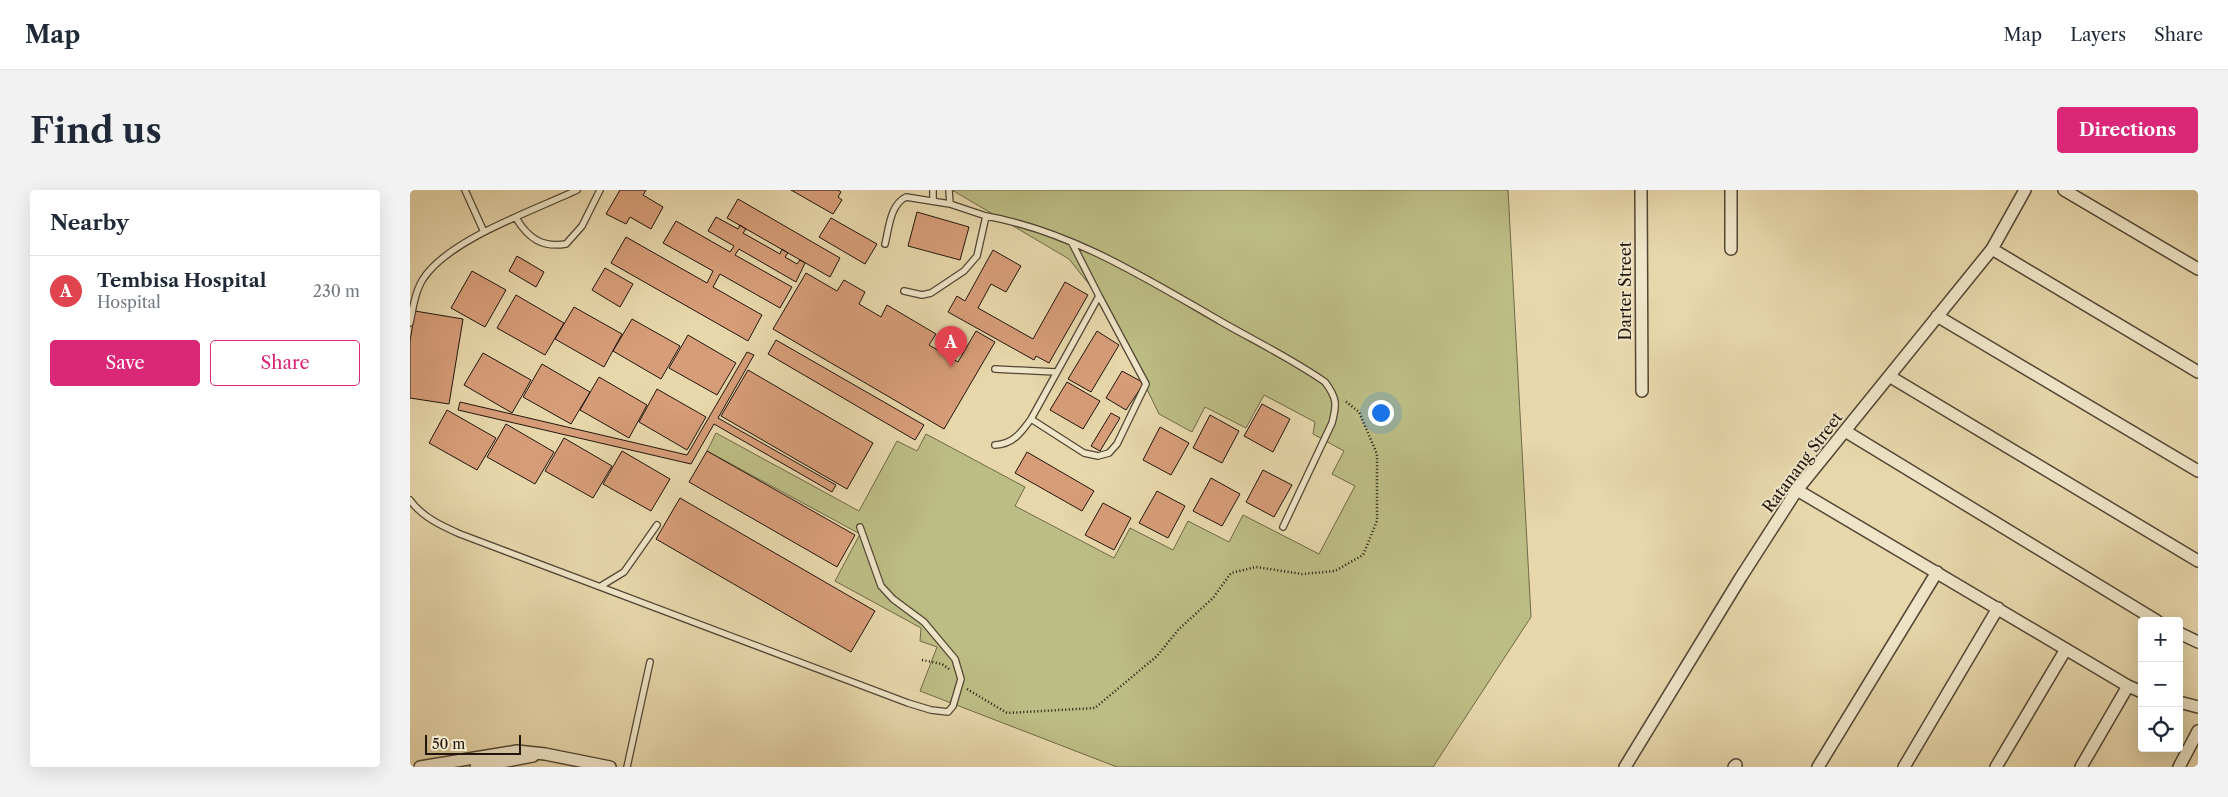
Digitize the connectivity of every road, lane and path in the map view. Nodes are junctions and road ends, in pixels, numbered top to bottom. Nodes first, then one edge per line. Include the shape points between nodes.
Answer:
1 (466, 190) edge
2 (577, 190) edge
3 (600, 190) edge
4 (933, 190) edge
5 (949, 190) edge
6 (1641, 190) edge
7 (1731, 190) edge
8 (2025, 190) edge
9 (2064, 190) edge
10 (933, 201) junction
11 (950, 204) junction
12 (986, 216) junction
13 (516, 218) junction
14 (484, 232) junction
15 (1072, 242) junction
16 (886, 244) dead end
17 (1731, 249) dead end
18 (1992, 249) junction
19 (2198, 269) edge
20 (904, 291) dead end
21 (1100, 296) junction
22 (1937, 316) junction
23 (410, 323) edge
24 (995, 369) dead end
25 (1056, 372) junction
26 (2198, 372) edge
27 (1889, 376) junction
28 (1642, 391) dead end
29 (1332, 392) junction
30 (1031, 418) junction
31 (1845, 431) junction
32 (995, 445) dead end
33 (2198, 471) edge
34 (1797, 490) junction
35 (410, 500) edge
36 (658, 525) dead end
37 (860, 527) dead end
38 (1283, 527) dead end
39 (2198, 562) edge
40 (1937, 572) junction
41 (601, 586) junction
42 (1998, 608) junction
43 (2150, 617) edge
44 (2183, 635) edge
45 (2198, 642) edge
46 (2066, 649) junction
47 (922, 660) dead end
48 (650, 662) dead end
49 (960, 684) junction
50 (2128, 686) junction
51 (2138, 690) edge
52 (2183, 703) edge
53 (2198, 706) edge
54 (2198, 731) edge
55 (545, 754) junction
56 (2183, 766) edge
57 (420, 767) edge
58 (476, 767) edge
59 (610, 767) edge
60 (627, 767) edge
61 (1625, 767) edge
62 (1818, 767) edge
63 (1904, 767) edge
64 (1996, 767) edge
65 (2081, 767) edge

1 - 14 lane
2 - 13 lane
3 - 13 lane via 582,226 566,244 540,243 526,233
4 - 10 lane
5 - 11 lane
6 - 28 street, Darter Street
7 - 17 street
8 - 18 street, Ratanang Street
9 - 19 street
10 - 11 lane
10 - 16 lane via 915,197 901,200 894,210
11 - 12 lane
12 - 15 lane via 1036,228
12 - 20 lane via 977,256 964,271 931,293 922,295
13 - 14 lane
14 - 23 lane via 453,250 429,271 418,288
15 - 21 lane
15 - 29 lane via 1165,289 1302,368 1325,382
18 - 22 street, Ratanang Street
18 - 26 street
21 - 25 lane
21 - 30 lane via 1146,384 1117,444 1108,453 1098,456 1084,453
22 - 27 street, Ratanang Street
22 - 33 street
24 - 25 lane
25 - 30 lane
27 - 31 street, Ratanang Street
27 - 39 street
29 - 38 lane via 1336,406 1332,423
29 - 49 path via 1359,412 1377,454 1377,521 1363,555 1335,572 1302,574 1256,567 1231,573 1157,656 1095,708 1007,713
30 - 32 lane via 1010,442
31 - 34 street, Ratanang Street
31 - 43 street
34 - 40 street
34 - 61 street, Ratanang Street
35 - 41 lane via 439,525
36 - 41 lane via 624,572
37 - 49 lane via 881,586 892,599 924,622 945,646 960,668
40 - 42 street
40 - 62 street
41 - 49 lane via 931,710 951,710
42 - 46 street
42 - 63 street
44 - 45 street
46 - 50 street
46 - 64 street
47 - 49 path via 942,664 954,672
48 - 60 lane
50 - 51 street
50 - 65 street
52 - 53 street
54 - 56 street
55 - 57 street via 507,752
55 - 58 street
55 - 59 street

